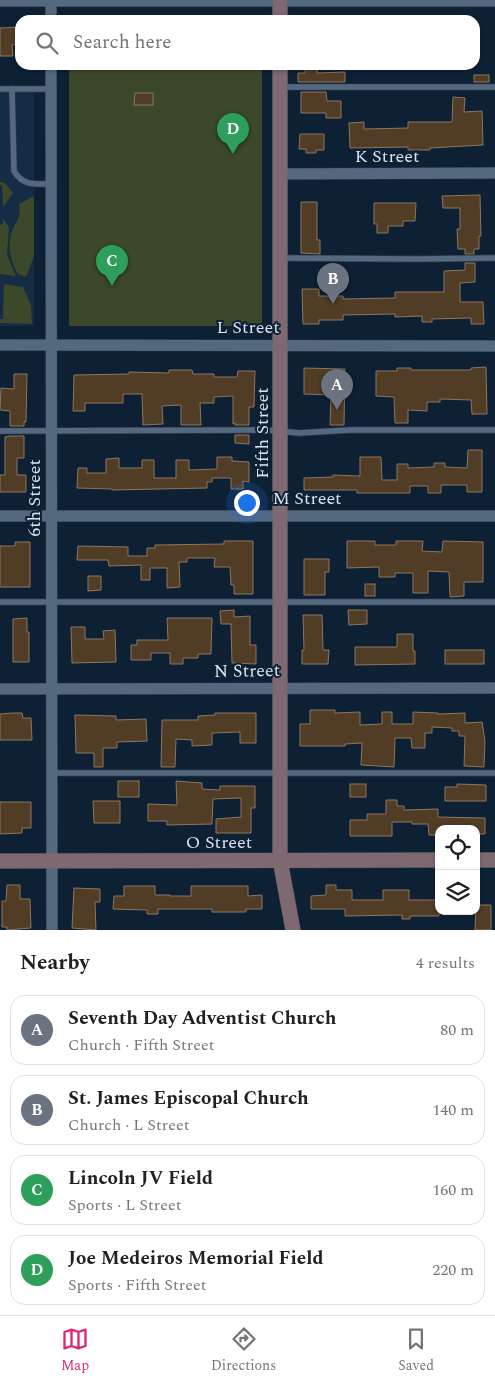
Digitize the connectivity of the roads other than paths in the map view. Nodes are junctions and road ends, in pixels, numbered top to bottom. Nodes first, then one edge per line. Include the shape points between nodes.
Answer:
1 (280, 0) edge
2 (0, 1) edge
3 (51, 1) edge
4 (495, 1) edge
5 (51, 15) edge
6 (280, 15) edge
7 (51, 70) edge
8 (280, 70) edge
9 (280, 87) junction
10 (495, 87) edge
11 (0, 89) edge
12 (12, 89) junction
13 (51, 89) junction
14 (280, 174) junction
15 (495, 174) edge
16 (51, 184) junction
17 (280, 258) junction
18 (495, 258) edge
19 (280, 344) junction
20 (0, 345) edge
21 (50, 345) junction
22 (495, 346) edge
23 (0, 430) edge
24 (51, 430) junction
25 (495, 430) edge
26 (280, 431) junction
27 (0, 516) edge
28 (52, 516) junction
29 (280, 516) junction
30 (495, 516) edge
31 (0, 602) edge
32 (52, 602) junction
33 (280, 602) junction
34 (495, 602) edge
35 (51, 688) junction
36 (280, 688) junction
37 (495, 688) edge
38 (0, 689) edge
39 (495, 773) edge
40 (52, 774) junction
41 (280, 774) junction
42 (280, 860) junction
43 (435, 860) edge
44 (480, 860) edge
45 (495, 860) edge
46 (0, 861) edge
47 (52, 861) junction
48 (52, 930) edge
49 (293, 930) edge

1 - 3 street
1 - 4 street
1 - 6 street
2 - 3 street
3 - 5 street
7 - 13 street, 6th Street
8 - 9 street, Fifth Street
9 - 10 lane
9 - 14 street, Fifth Street
11 - 12 lane
12 - 13 lane
12 - 16 lane via 14,171 18,178 28,183
13 - 16 street, 6th Street
14 - 15 street, K Street
14 - 17 street, Fifth Street
16 - 21 street, 6th Street
17 - 18 lane
17 - 19 street, Fifth Street
19 - 21 street, L Street
19 - 22 street, L Street
19 - 26 street, Fifth Street
20 - 21 street, L Street
21 - 24 street, 6th Street
23 - 24 lane
24 - 26 lane
24 - 28 street, 6th Street
25 - 26 lane
26 - 29 street, Fifth Street
27 - 28 street, M Street
28 - 29 street, M Street
28 - 32 street, 6th Street
29 - 30 street, M Street
29 - 33 street, Fifth Street
31 - 32 lane
32 - 33 lane
32 - 35 street, 6th Street
33 - 34 lane
33 - 36 street, Fifth Street
35 - 36 street, N Street
35 - 38 street, N Street
35 - 40 street, 6th Street
36 - 37 street, N Street
36 - 41 street, Fifth Street
39 - 41 lane
40 - 41 lane
40 - 47 street, 6th Street
41 - 42 street, Fifth Street
42 - 43 street, O Street
42 - 47 street, O Street
42 - 49 street, Fifth Street
44 - 45 street
46 - 47 street, O Street
47 - 48 street, 6th Street

